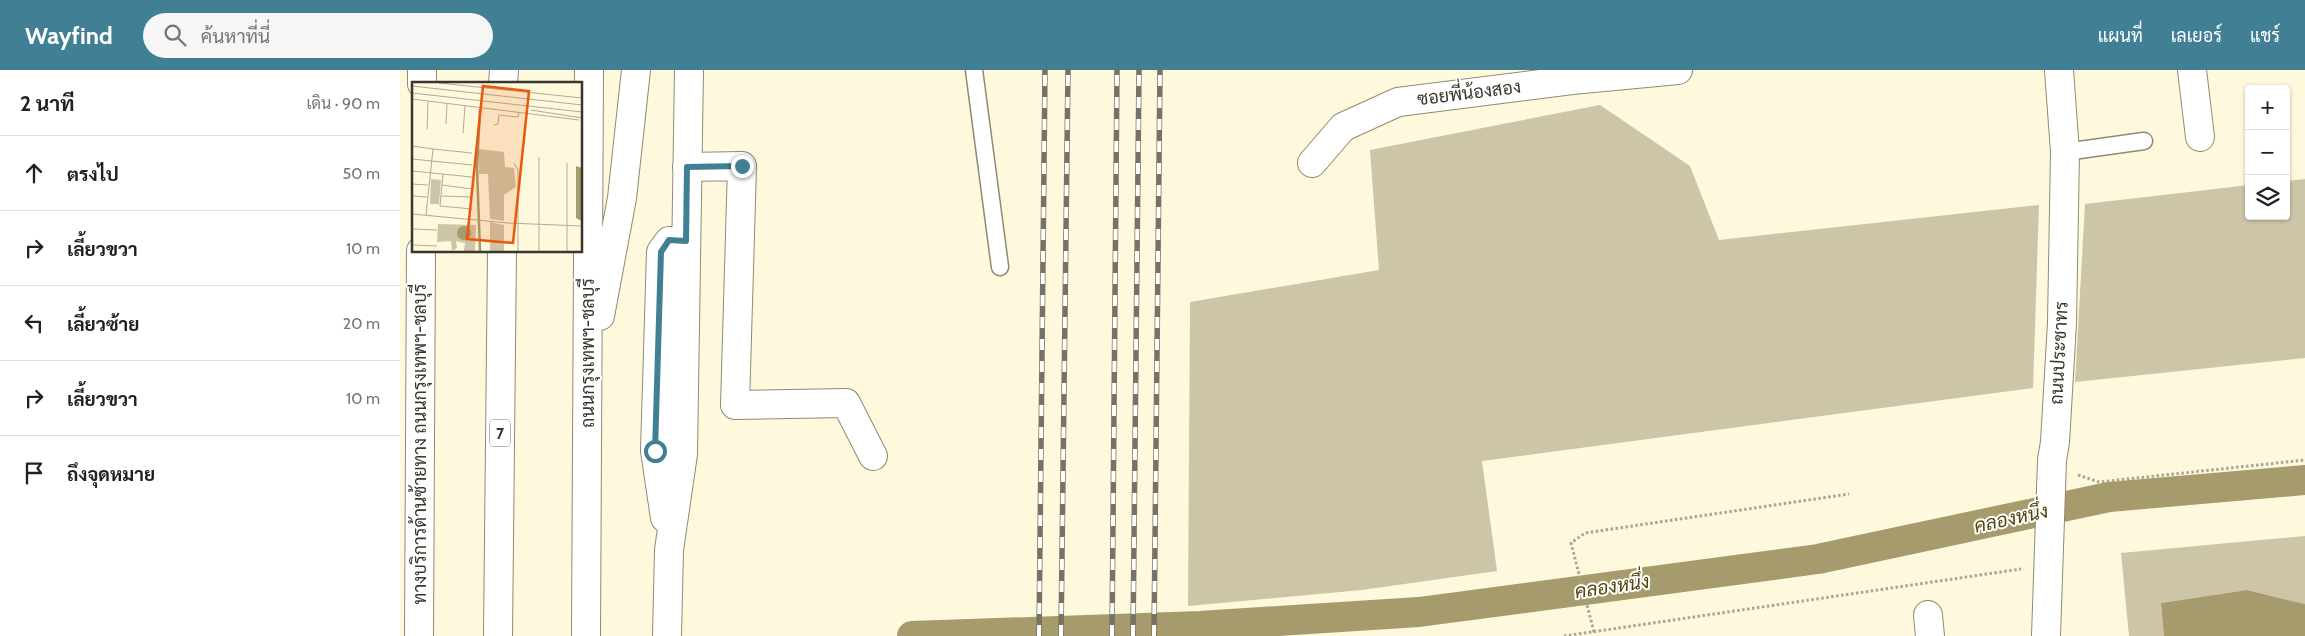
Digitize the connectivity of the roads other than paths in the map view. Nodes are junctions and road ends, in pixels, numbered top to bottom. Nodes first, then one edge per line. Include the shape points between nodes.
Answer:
1 (589, 70) edge
2 (636, 70) edge
3 (689, 70) edge
4 (974, 70) edge
5 (1678, 70) edge
6 (2059, 70) edge
7 (2192, 70) edge
8 (2200, 137) dead end
9 (2144, 140) dead end
10 (2065, 152) junction
11 (1312, 163) dead end
12 (687, 167) junction
13 (421, 252) edge
14 (502, 252) edge
15 (1000, 267) dead end
16 (588, 373) junction
17 (874, 456) dead end
18 (586, 623) edge
19 (667, 625) edge
20 (498, 626) edge
21 (419, 630) edge
22 (2046, 636) edge

1 - 16 main road, ถนนกรุงเทพฯ-ชลบุรี
2 - 16 main road via 622,198
3 - 12 main road
4 - 15 lane
5 - 11 main road, ซอยพี่น้องสอง via 1398,102 1343,127
6 - 10 main road, ถนนประชาทร
7 - 8 main road
9 - 10 lane
10 - 22 main road, ถนนประชาทร via 2062,322 2054,451 2037,572
12 - 17 main road via 742,166 735,405 846,403
12 - 19 main road via 686,241 669,240 661,252 655,451 669,550
13 - 21 main road, ทางบริการด้านซ้ายทาง ถนนกรุงเทพฯ-ชลบุรี
14 - 20 main road, 7
16 - 18 main road, ถนนกรุงเทพฯ-ชลบุรี

